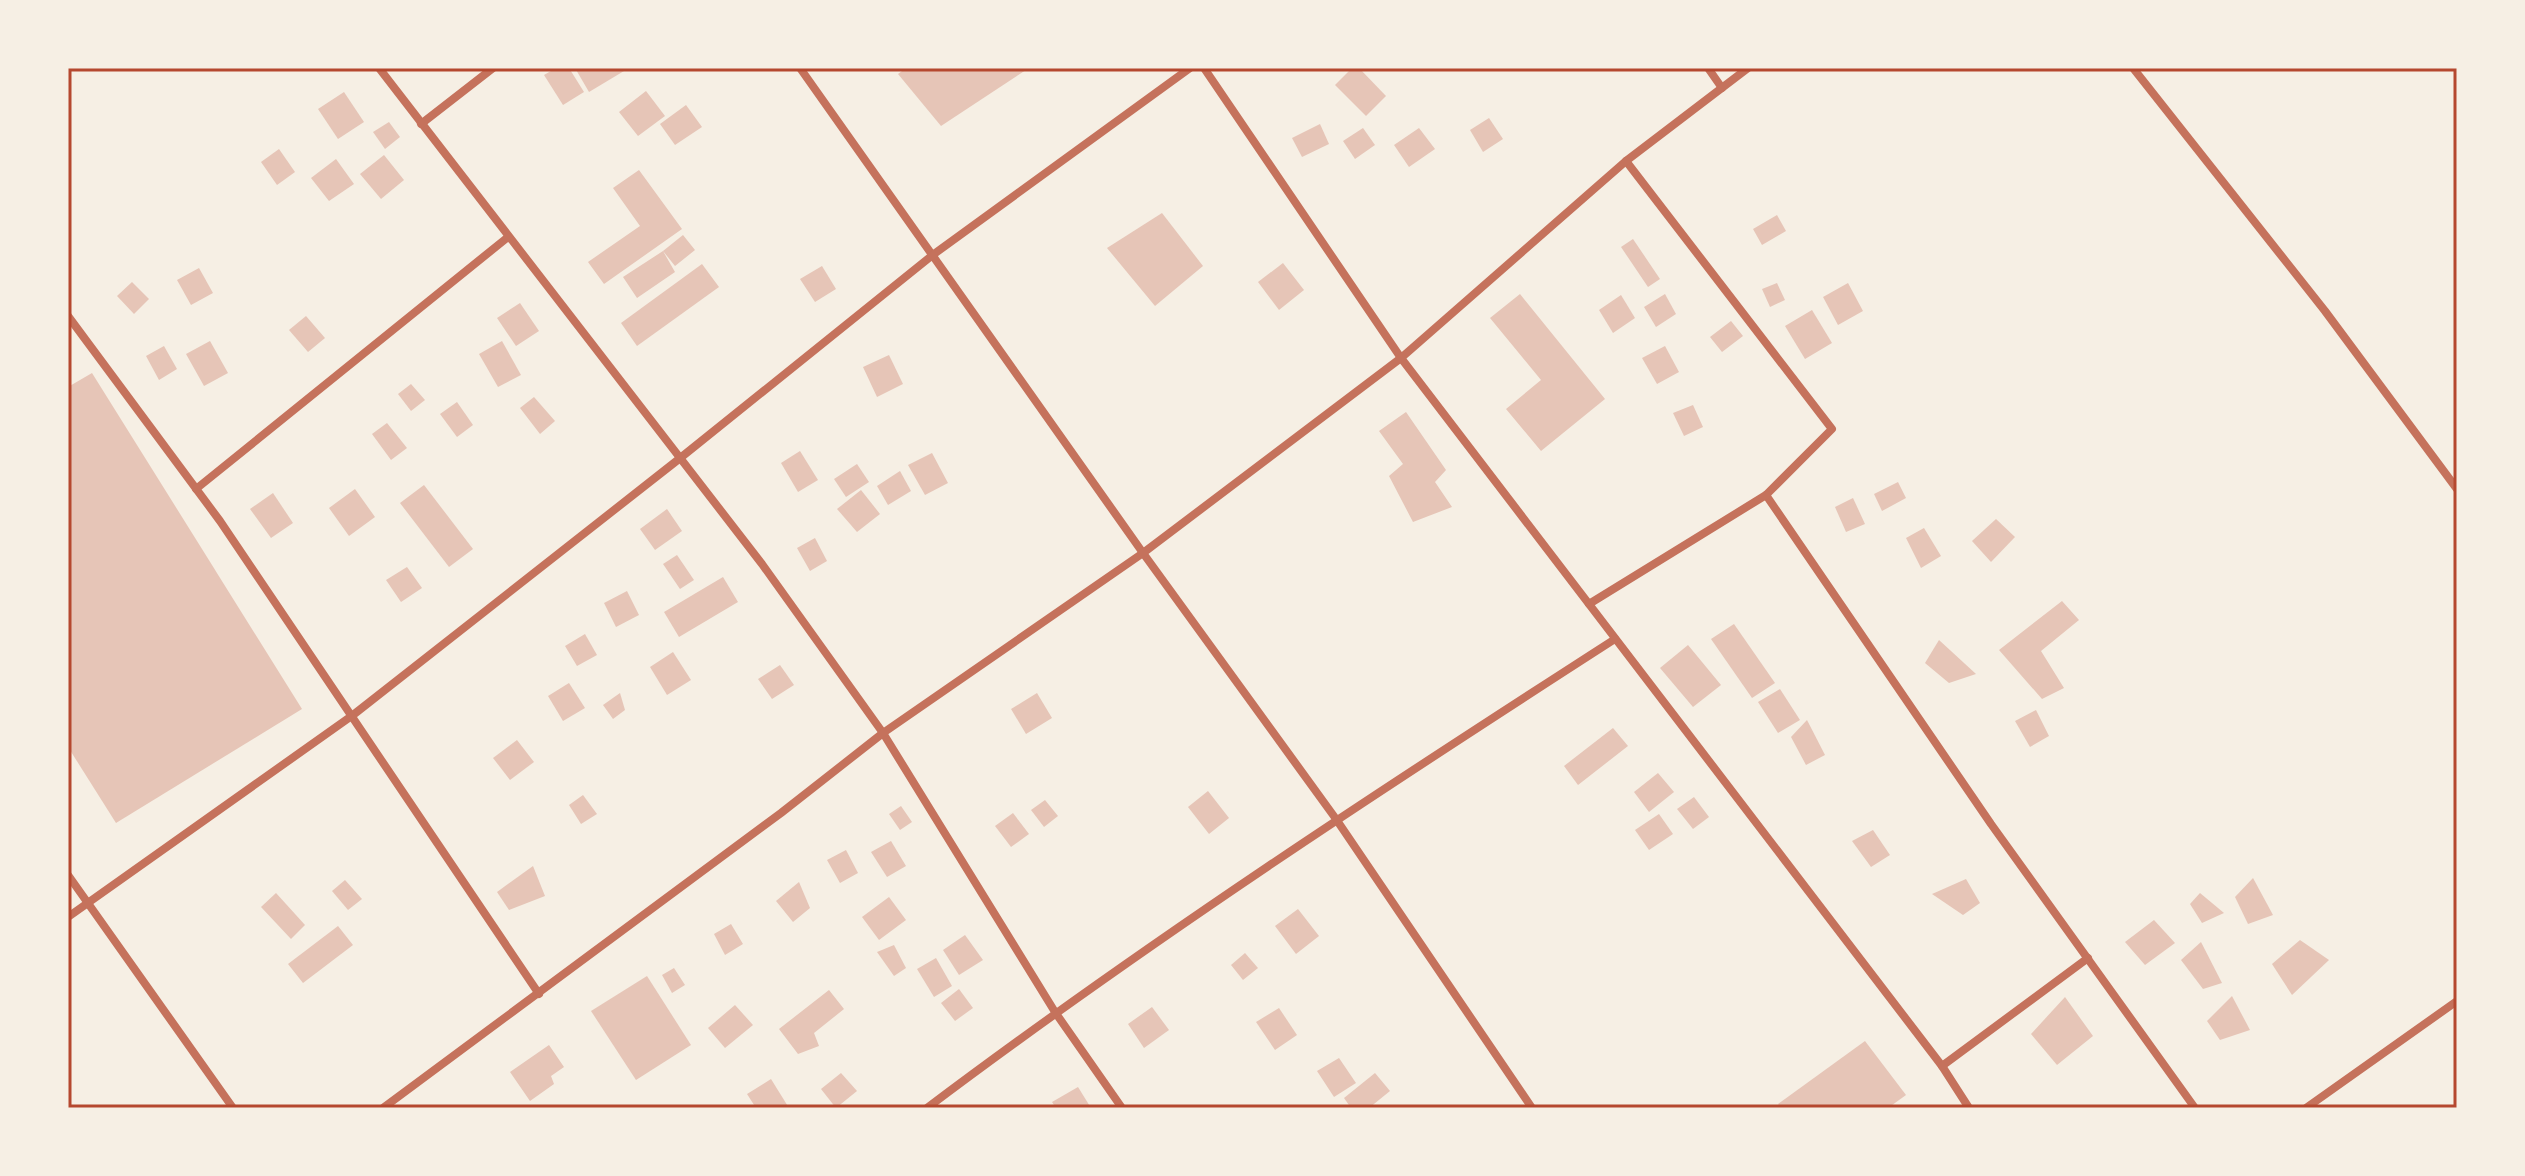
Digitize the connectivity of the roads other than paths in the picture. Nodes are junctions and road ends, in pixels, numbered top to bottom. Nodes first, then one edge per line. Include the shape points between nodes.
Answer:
1 (379, 68) edge
2 (493, 68) edge
3 (800, 68) edge
4 (1190, 68) edge
5 (1204, 68) edge
6 (1708, 68) edge
7 (1748, 68) edge
8 (2133, 68) edge
9 (1722, 88) junction
10 (421, 124) junction
11 (1626, 161) junction
12 (508, 237) junction
13 (934, 254) junction
14 (68, 316) edge
15 (1401, 358) junction
16 (679, 459) junction
17 (196, 489) junction
18 (2457, 489) edge
19 (1766, 495) junction
20 (1143, 553) junction
21 (1589, 604) junction
22 (1615, 639) junction
23 (353, 715) junction
24 (883, 733) junction
25 (1336, 819) junction
26 (68, 875) edge
27 (88, 903) junction
28 (68, 917) edge
29 (2088, 958) junction
30 (539, 994) junction
31 (2457, 1001) edge
32 (1055, 1012) junction
33 (1942, 1066) junction
34 (233, 1108) edge
35 (383, 1108) edge
36 (927, 1108) edge
37 (1122, 1108) edge
38 (1532, 1108) edge
39 (1969, 1108) edge
40 (2195, 1108) edge
41 (2306, 1108) edge

1 - 10 street
2 - 10 street
3 - 13 street
4 - 13 street
5 - 15 street
6 - 9 street
7 - 9 street
8 - 18 street
9 - 11 street
10 - 12 street
11 - 15 street
11 - 19 street via 1832,429
12 - 16 street
12 - 17 street
13 - 16 street
13 - 20 street
14 - 17 street
15 - 20 street
15 - 21 street
16 - 23 street
16 - 24 street
17 - 23 street
19 - 21 street
19 - 29 street
20 - 24 street
20 - 25 street
21 - 22 street
22 - 25 street
22 - 33 street
23 - 27 street
23 - 30 street
24 - 30 street
24 - 32 street
25 - 32 street
25 - 38 street
26 - 27 street
27 - 28 street
27 - 34 street
29 - 33 street
29 - 40 street
30 - 35 street
31 - 41 street
32 - 36 street
32 - 37 street
33 - 39 street

